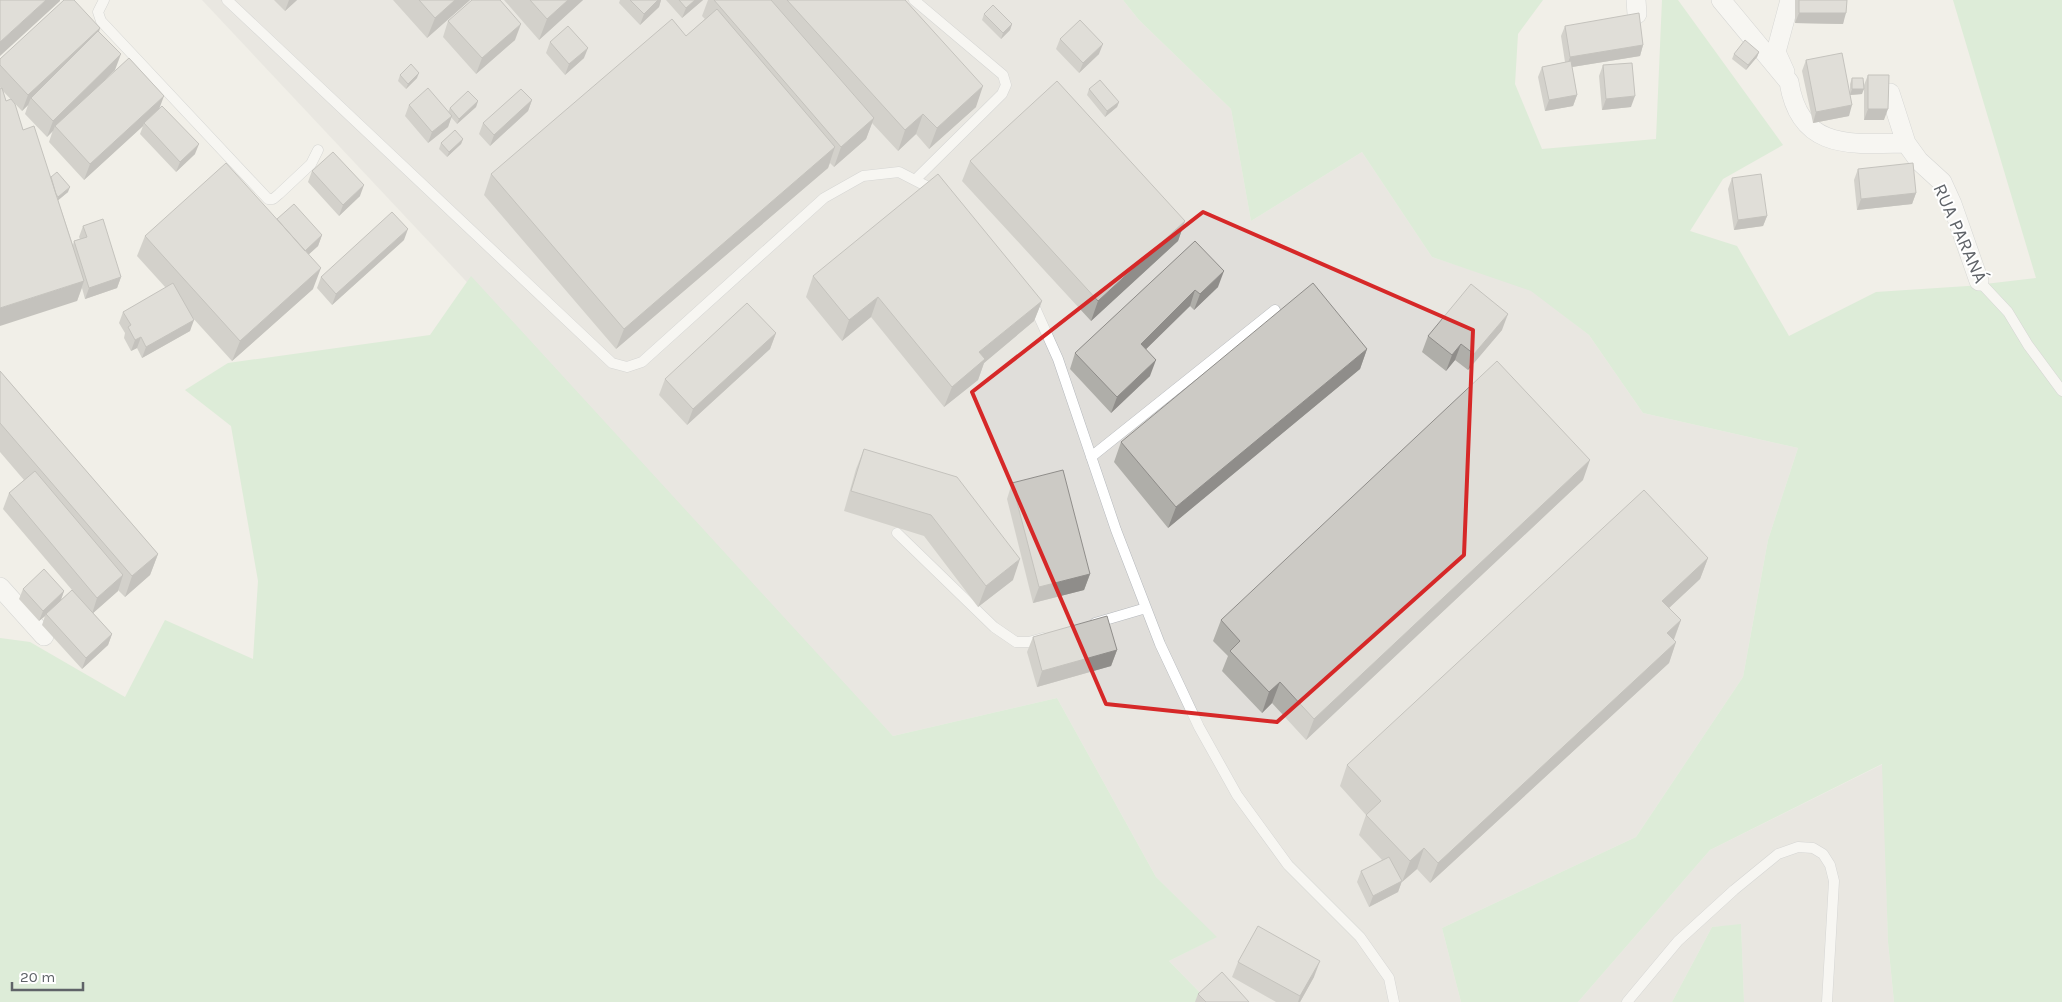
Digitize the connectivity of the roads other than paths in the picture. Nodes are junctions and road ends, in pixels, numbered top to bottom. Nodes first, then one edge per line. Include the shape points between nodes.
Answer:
1 (104, 0) edge
2 (227, 0) edge
3 (914, 0) edge
4 (1721, 0) edge
5 (1790, 0) edge
6 (1789, 82) junction
7 (1890, 93) edge
8 (1906, 143) junction
9 (318, 150) dead end
10 (915, 180) junction
11 (942, 194) edge
12 (1978, 281) joint
13 (1026, 294) edge
14 (1275, 310) dead end
15 (2062, 391) edge
16 (1091, 458) junction
17 (897, 533) dead end
18 (0, 587) edge
19 (1146, 608) junction
20 (1083, 626) edge
21 (1056, 634) edge
22 (44, 636) dead end
23 (1394, 1002) edge
24 (1627, 1002) edge
25 (1827, 1002) edge

1 - 9 lane via 98,12 101,21 268,199 273,199 311,164
2 - 10 lane via 612,363 627,367 642,362 824,198 863,176 899,172
3 - 10 lane via 1004,75 1006,84 1002,94
4 - 6 street
5 - 6 street via 1776,52
6 - 8 street via 1803,118 1817,133 1832,141
7 - 8 street, RUA PARANÁ
8 - 12 street, RUA PARANÁ via 1919,161 1942,182
10 - 11 lane
12 - 15 lane, RUA PARANÁ via 2008,312
13 - 16 lane via 1058,359
14 - 16 lane
16 - 19 lane
17 - 21 lane via 994,627 1016,642 1029,642
18 - 22 street
19 - 20 lane
19 - 23 lane via 1199,726 1237,795 1288,866 1360,938 1390,978
24 - 25 lane via 1678,942 1720,903 1778,854 1798,847 1813,848 1823,854 1834,881

